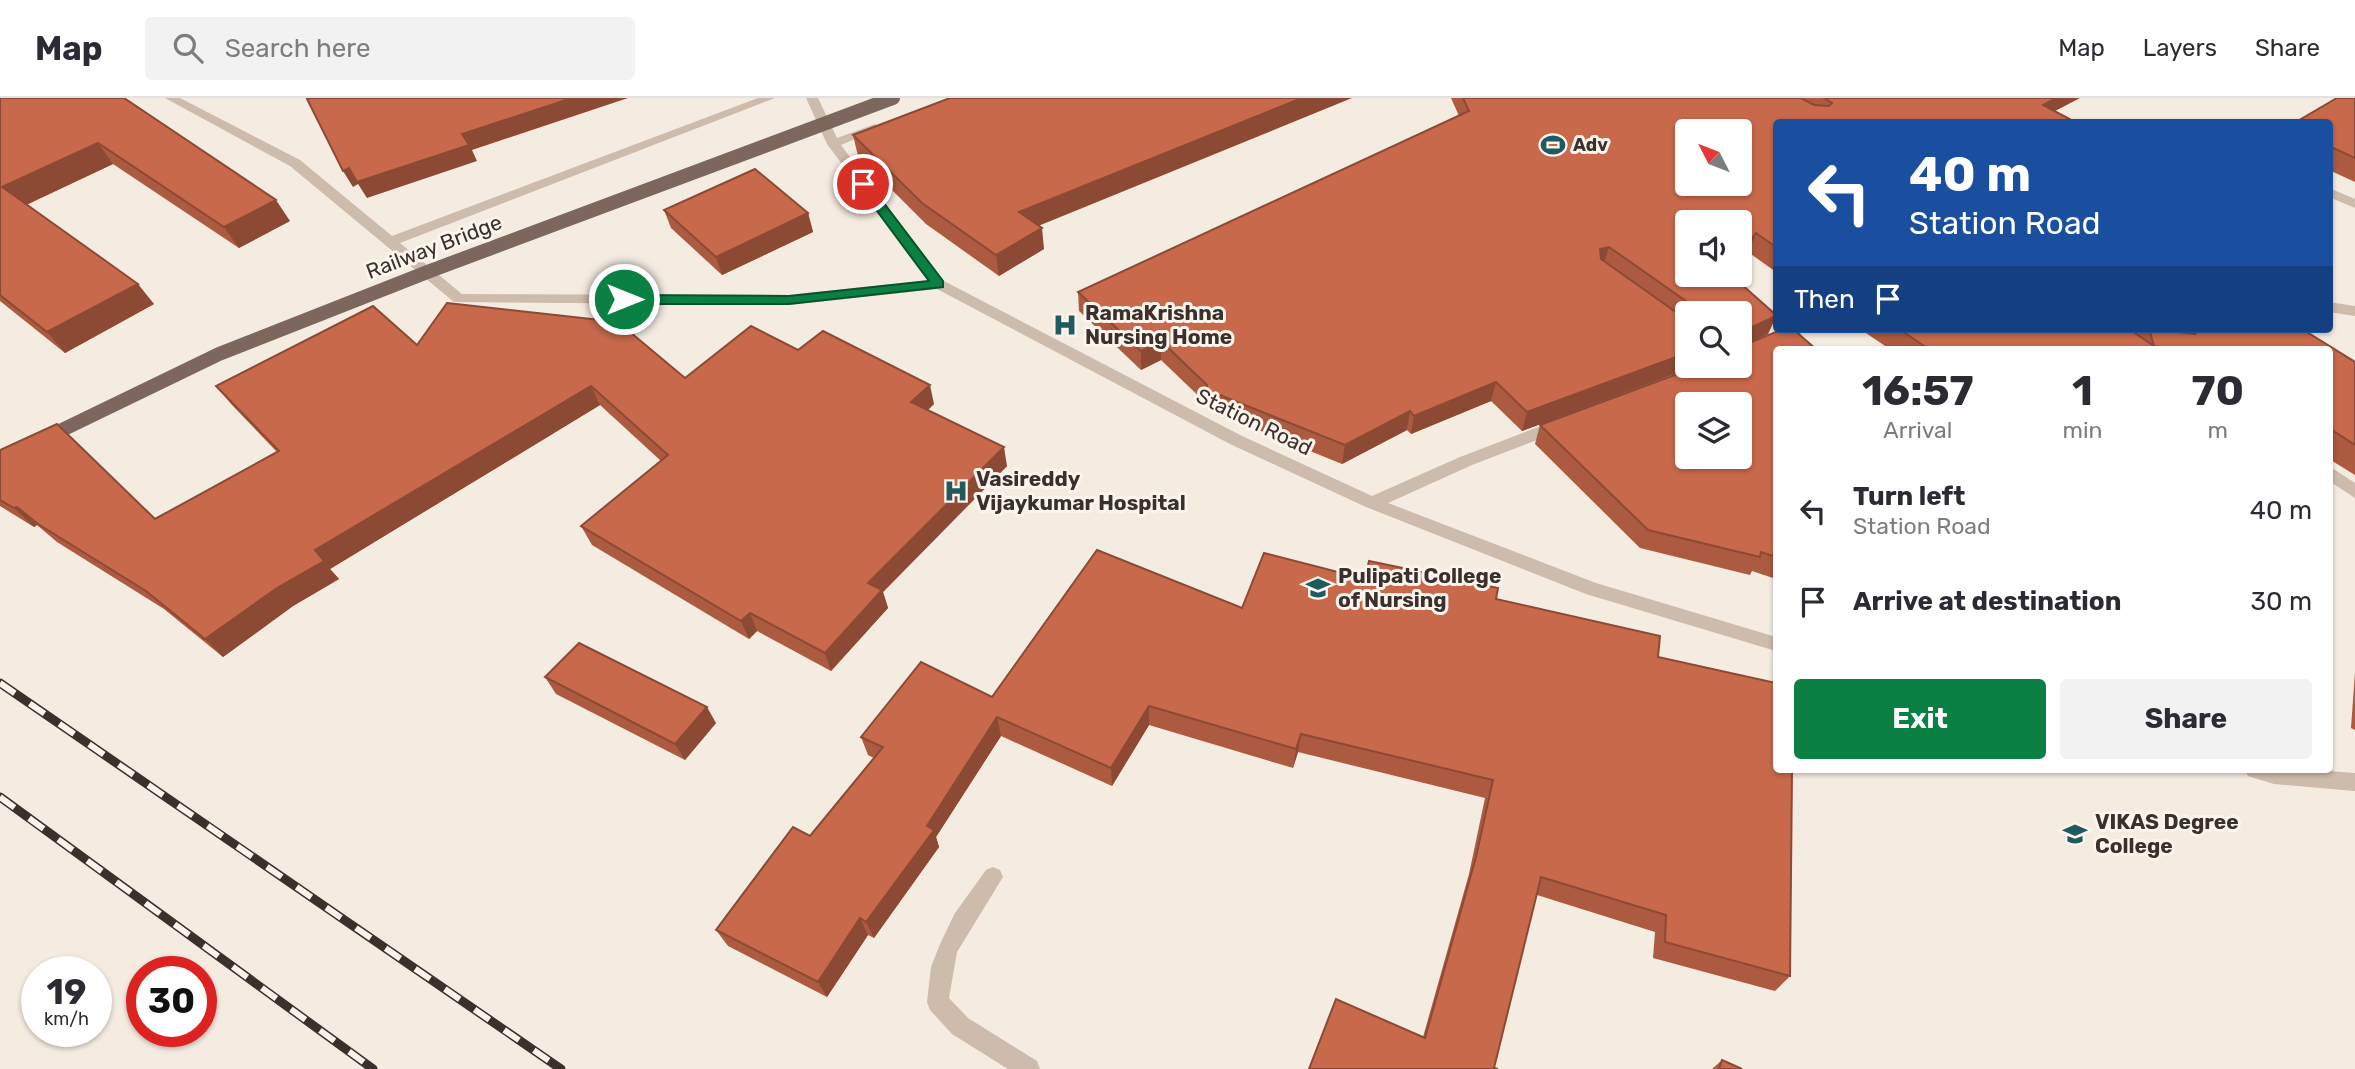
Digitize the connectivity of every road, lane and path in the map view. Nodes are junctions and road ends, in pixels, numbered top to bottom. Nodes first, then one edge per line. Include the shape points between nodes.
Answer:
1 (171, 98) edge
2 (769, 98) edge
3 (812, 98) edge
4 (893, 98) edge
5 (893, 121) edge
6 (833, 144) junction
7 (2333, 194) edge
8 (2355, 204) edge
9 (390, 242) junction
10 (939, 284) junction
11 (2333, 308) edge
12 (2355, 312) edge
13 (1791, 333) edge
14 (1752, 351) edge
15 (1579, 418) edge
16 (0, 460) edge
17 (2333, 475) edge
18 (2355, 492) edge
19 (1372, 503) junction
20 (1773, 643) edge
21 (2266, 773) edge
22 (2319, 774) edge
23 (2355, 782) edge
24 (993, 877) dead end
25 (1029, 1069) edge

1 - 9 street via 295,163
2 - 9 street
3 - 6 street, Station Road
4 - 16 main road, Railway Bridge, bridge via 219,354
5 - 6 street
6 - 10 street, Station Road
7 - 8 street
9 - 10 street via 459,299 789,300
10 - 19 street, Station Road via 1236,440
11 - 12 street
13 - 14 street
15 - 19 street
17 - 18 street
19 - 20 street, Station Road via 1591,589
21 - 22 street
22 - 23 street
24 - 25 street via 946,948 937,1002 960,1026

